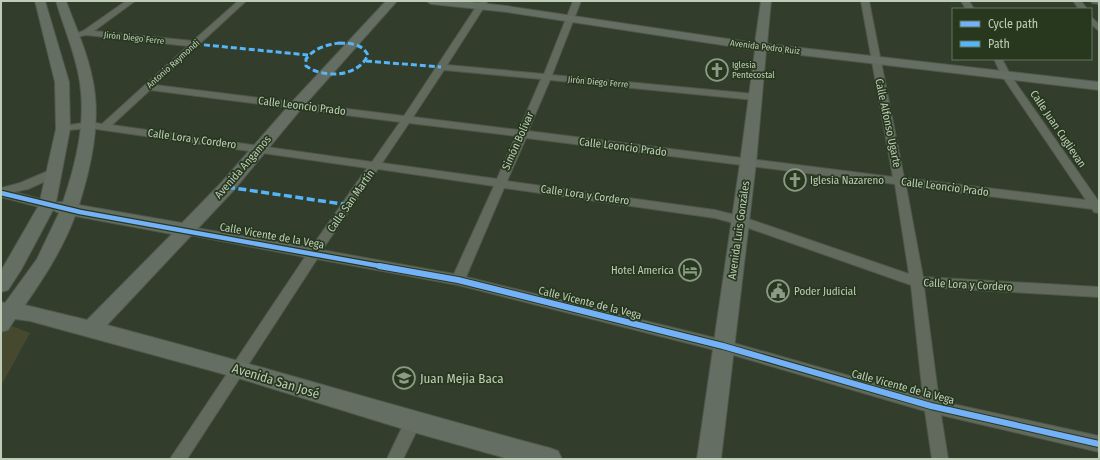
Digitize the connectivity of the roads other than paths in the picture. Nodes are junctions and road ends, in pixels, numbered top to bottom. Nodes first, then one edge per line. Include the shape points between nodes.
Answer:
1 (40, 1) edge
2 (61, 1) edge
3 (131, 1) edge
4 (242, 1) edge
5 (392, 1) edge
6 (431, 1) edge
7 (576, 1) edge
8 (766, 1) edge
9 (865, 1) edge
10 (482, 3) edge
11 (570, 19) junction
12 (1092, 20) edge
13 (1099, 30) edge
14 (79, 34) junction
15 (195, 44) junction
16 (760, 47) junction
17 (875, 60) junction
18 (999, 60) edge
19 (441, 67) junction
20 (1007, 76) junction
21 (547, 77) junction
22 (1099, 86) edge
23 (147, 87) junction
24 (755, 97) junction
25 (296, 106) junction
26 (407, 119) junction
27 (89, 125) junction
28 (104, 127) junction
29 (62, 129) junction
30 (521, 134) junction
31 (259, 148) junction
32 (748, 163) junction
33 (376, 165) junction
34 (55, 172) junction
35 (900, 181) junction
36 (500, 183) junction
37 (1, 192) edge
38 (47, 205) junction
39 (1098, 208) edge
40 (69, 210) junction
41 (740, 220) junction
42 (185, 230) junction
43 (314, 253) junction
44 (458, 280) junction
45 (917, 282) junction
46 (1, 285) edge
47 (1099, 292) edge
48 (4, 315) edge
49 (91, 329) junction
50 (723, 346) junction
51 (238, 369) junction
52 (931, 406) junction
53 (413, 422) junction
54 (1099, 444) edge
55 (524, 456) edge
56 (178, 459) edge
57 (395, 459) edge
58 (550, 459) edge
59 (709, 459) edge
60 (940, 459) edge

1 - 29 main road via 62,82
2 - 14 main road
3 - 14 street
4 - 15 street, Antonio Raymondi
5 - 25 main road, Avenida Angamos
6 - 10 main road, Avenida Pedro Ruiz
7 - 11 street, Simón Bolívar
8 - 16 main road, Avenida Luis Gonzáles
9 - 17 street, Calle Alfonso Ugarte
10 - 11 main road, Avenida Pedro Ruiz
10 - 19 street, Calle San Martín
11 - 16 main road, Avenida Pedro Ruiz
11 - 21 street, Simón Bolívar
12 - 13 street
14 - 15 street, Jirón Diego Ferre
14 - 27 main road
15 - 23 street, Antonio Raymondi
16 - 17 main road, Avenida Pedro Ruiz
16 - 24 main road, Avenida Luis Gonzáles
17 - 20 main road, Avenida Pedro Ruiz
17 - 35 street, Calle Alfonso Ugarte
18 - 20 street, Calle Juan Cuglievan
19 - 21 street, Jirón Diego Ferre
19 - 26 street, Calle San Martín
20 - 22 main road, Avenida Pedro Ruiz
20 - 39 street, Calle Juan Cuglievan
21 - 24 street, Jirón Diego Ferre
21 - 30 street, Simón Bolívar
23 - 25 street, Calle Leoncio Prado
23 - 28 street, Antonio Raymondi
24 - 32 main road, Avenida Luis Gonzáles
25 - 26 street, Calle Leoncio Prado
25 - 31 main road, Avenida Angamos
26 - 30 street, Calle Leoncio Prado
26 - 33 street, Calle San Martín
27 - 28 street, Calle Lora y Cordero
27 - 29 street, Calle Lora y Cordero
27 - 40 main road via 81,168
28 - 31 street, Calle Lora y Cordero
29 - 34 main road
30 - 32 street, Calle Leoncio Prado
30 - 36 street, Simón Bolívar
31 - 33 street, Calle Lora y Cordero
31 - 42 main road, Avenida Angamos via 227,187
32 - 35 street, Calle Leoncio Prado
32 - 41 main road, Avenida Luis Gonzáles
33 - 36 street, Calle Lora y Cordero
33 - 43 street, Calle San Martín
34 - 37 street via 29,184
34 - 38 main road
35 - 39 street, Calle Leoncio Prado
35 - 45 street, Calle Alfonso Ugarte
36 - 41 street, Calle Lora y Cordero via 715,214
36 - 44 street, Simón Bolívar
37 - 38 street
38 - 40 main road, Calle Vicente de la Vega
38 - 46 main road via 15,265
40 - 42 main road, Calle Vicente de la Vega
40 - 48 main road via 43,263
41 - 45 street, Calle Lora y Cordero
41 - 50 main road, Avenida Luis Gonzáles
42 - 43 street, Calle Vicente de la Vega
42 - 49 main road, Avenida Angamos
43 - 44 street, Calle Vicente de la Vega
43 - 51 street, Calle San Martín
44 - 50 street, Calle Vicente de la Vega
45 - 47 street, Calle Lora y Cordero
45 - 52 street, Calle Alfonso Ugarte
48 - 49 main road, Avenida San José via 30,313
49 - 51 main road, Avenida San José
50 - 52 street, Calle Vicente de la Vega
50 - 59 main road, Avenida Luis Gonzáles
51 - 53 main road, Avenida San José
51 - 56 street, Calle San Martín
52 - 54 street, Calle Vicente de la Vega
52 - 60 street, Calle Alfonso Ugarte
53 - 55 main road, Avenida San José
53 - 57 street
55 - 58 main road, Avenida San José

